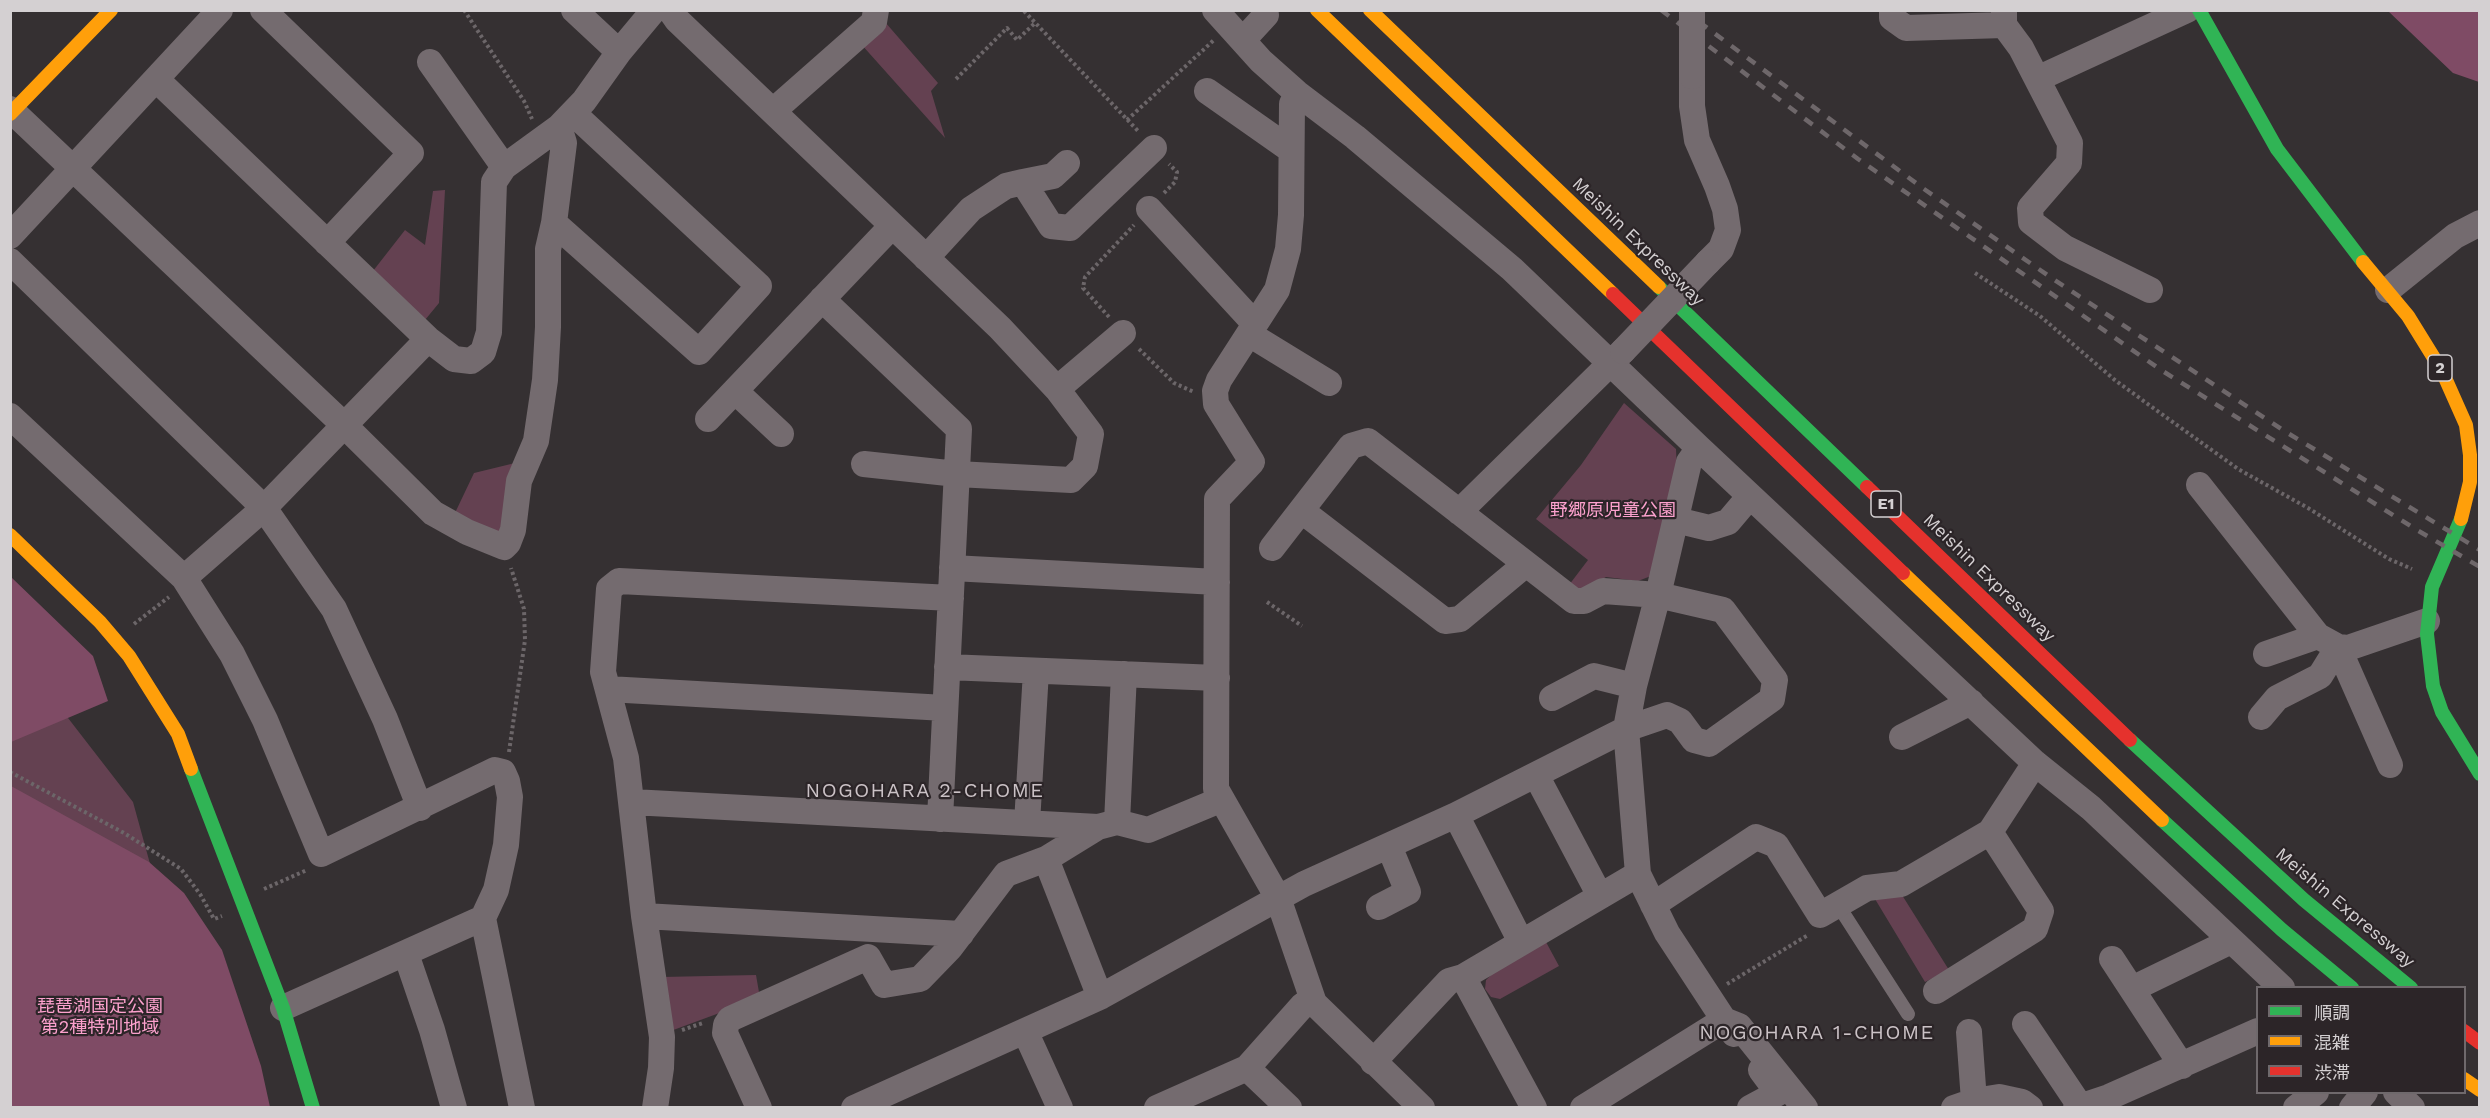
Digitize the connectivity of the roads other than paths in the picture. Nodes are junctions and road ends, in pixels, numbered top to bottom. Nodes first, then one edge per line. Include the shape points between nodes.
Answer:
1 (111, 10) edge
2 (220, 10) edge
3 (262, 10) edge
4 (574, 10) edge
5 (654, 10) edge
6 (670, 10) edge
7 (876, 10) edge
8 (1317, 10) edge
9 (1370, 10) edge
10 (1692, 10) edge
11 (1892, 10) edge
12 (2187, 10) edge
13 (2199, 10) edge
14 (1266, 15) dead end
15 (2004, 18) edge
16 (1229, 25) edge
17 (620, 52) junction
18 (430, 62) dead end
19 (2037, 79) junction
20 (156, 80) junction
21 (1207, 91) dead end
22 (1297, 93) junction
23 (773, 111) junction
24 (11, 112) edge
25 (557, 127) junction
26 (1154, 148) dead end
27 (1291, 150) junction
28 (1066, 163) dead end
29 (504, 167) junction
30 (73, 169) junction
31 (1023, 182) junction
32 (1149, 209) dead end
33 (554, 223) junction
34 (2480, 223) edge
35 (891, 227) junction
36 (10, 236) edge
37 (327, 243) junction
38 (926, 258) junction
39 (10, 261) edge
40 (2150, 290) dead end
41 (2388, 290) junction
42 (822, 299) junction
43 (1252, 329) junction
44 (1123, 333) dead end
45 (428, 339) junction
46 (1617, 357) junction
47 (1329, 383) dead end
48 (1057, 389) junction
49 (735, 391) junction
50 (10, 416) edge
51 (708, 419) dead end
52 (344, 425) junction
53 (781, 434) dead end
54 (1699, 448) junction
55 (864, 465) dead end
56 (957, 474) junction
57 (2199, 485) dead end
58 (1750, 496) junction
59 (264, 508) junction
60 (1302, 511) junction
61 (1459, 512) junction
62 (2471, 518) edge
63 (1676, 520) junction
64 (10, 535) edge
65 (1272, 549) dead end
66 (1526, 564) junction
67 (952, 568) junction
68 (186, 580) junction
69 (1217, 582) junction
70 (1658, 595) junction
71 (951, 598) junction
72 (2427, 621) junction
73 (2328, 641) junction
74 (2266, 654) dead end
75 (947, 666) junction
76 (1036, 671) junction
77 (1124, 674) junction
78 (1216, 678) junction
79 (1634, 686) junction
80 (608, 689) junction
81 (1552, 698) dead end
82 (1971, 702) junction
83 (945, 708) junction
84 (2260, 717) dead end
85 (1626, 729) junction
86 (1902, 737) dead end
87 (2035, 763) junction
88 (2390, 765) dead end
89 (2480, 774) edge
90 (1536, 775) junction
91 (1220, 800) junction
92 (632, 802) junction
93 (420, 808) junction
94 (1456, 816) junction
95 (940, 819) junction
96 (1027, 824) junction
97 (1107, 825) junction
98 (1990, 832) junction
99 (1389, 846) junction
100 (1046, 859) junction
101 (1638, 874) junction
102 (1600, 896) junction
103 (1278, 898) junction
104 (1653, 905) junction
105 (1378, 907) dead end
106 (1829, 910) junction
107 (644, 916) junction
108 (483, 918) junction
109 (961, 934) junction
110 (2231, 941) junction
111 (1521, 942) junction
112 (406, 954) junction
113 (2112, 959) dead end
114 (1463, 977) junction
115 (2282, 986) edge
116 (2351, 986) edge
117 (2410, 986) edge
118 (2132, 989) junction
119 (1936, 991) dead end
120 (1100, 997) junction
121 (1314, 1003) junction
122 (284, 1008) junction
123 (1908, 1014) dead end
124 (1724, 1020) junction
125 (2025, 1024) dead end
126 (1025, 1031) junction
127 (1969, 1032) dead end
128 (2256, 1032) edge
129 (2466, 1032) edge
130 (2480, 1043) edge
131 (1373, 1062) junction
132 (2182, 1066) junction
133 (1247, 1068) junction
134 (2466, 1080) edge
135 (2480, 1090) edge
136 (2313, 1094) edge
137 (2363, 1094) edge
138 (2398, 1094) edge
139 (1964, 1104) edge
140 (313, 1107) edge
141 (454, 1107) edge
142 (522, 1107) edge
143 (655, 1107) edge
144 (759, 1107) edge
145 (854, 1107) edge
146 (1060, 1107) edge
147 (1157, 1107) edge
148 (1289, 1107) edge
149 (1422, 1107) edge
150 (1534, 1107) edge
151 (1583, 1107) edge
152 (1750, 1107) edge
153 (1805, 1107) edge
154 (2030, 1107) edge
155 (2078, 1107) edge
156 (2296, 1107) edge
157 (2352, 1107) edge
158 (2412, 1107) edge

1 - 24 main road
2 - 20 street
3 - 37 street via 411,153
4 - 17 street
5 - 17 street
6 - 23 street
7 - 23 street via 874,22
8 - 116 main road, E1 via 2127,788 2282,930
9 - 117 main road, Meishin Expressway / E1 via 2153,762 2304,900
10 - 46 street, bridge via 1692,106 1697,140 1725,209 1728,230 1720,249
11 - 15 street via 1892,18 1906,28
12 - 19 street
13 - 41 main road, 2 via 2277,149 2340,234
14 - 16 street
15 - 19 street
16 - 22 street
17 - 25 street
18 - 29 street
19 - 40 street via 2070,143 2069,163 2030,208 2031,222 2065,248
20 - 30 street
20 - 37 street
21 - 27 street
22 - 27 street via 1292,104
22 - 46 street
23 - 35 street
24 - 30 street
25 - 29 street
25 - 33 street via 564,143
25 - 33 street via 759,286 699,352
26 - 31 street via 1070,228 1051,226
27 - 43 street via 1288,249 1277,290
28 - 31 street via 1053,176
29 - 45 street via 494,182 489,332 483,352 471,361 454,359
30 - 36 street
30 - 52 street
31 - 38 street via 1005,186 971,209
32 - 43 street
33 - 52 street via 548,249 545,380 536,441 519,481 513,530 504,547 433,513
34 - 41 street via 2455,236
35 - 38 street
35 - 42 street
37 - 45 street
38 - 48 street
39 - 59 street
41 - 62 main road, 2 via 2442,371 2466,425
42 - 49 street
42 - 56 street via 959,429
43 - 47 street
43 - 69 street via 1215,391 1216,404 1252,462 1218,499
44 - 48 street
45 - 52 street
46 - 54 street
46 - 61 street
48 - 56 street via 1091,434 1085,466 1071,480
49 - 51 street
49 - 53 street
50 - 68 street
52 - 59 street
54 - 58 street
54 - 63 street via 1689,462
55 - 56 street
56 - 67 street
57 - 73 street
58 - 63 street via 1728,522 1709,528
58 - 82 street
59 - 68 street
59 - 93 street via 334,609 385,719
60 - 61 street via 1351,446 1368,441
60 - 65 street
60 - 66 street via 1444,621 1460,619
61 - 66 street
62 - 72 main road, 2 via 2435,578
63 - 70 street
64 - 122 main road via 100,622 129,656 178,734
66 - 70 street via 1574,601 1584,601 1603,591
67 - 69 street
67 - 71 street
68 - 93 street via 232,654 265,720 321,854
69 - 78 street
70 - 79 street
70 - 85 street via 1723,610 1775,680 1772,699 1709,744 1694,740 1680,721 1666,715
71 - 75 street
71 - 80 street via 619,581 609,589 603,672
72 - 73 street via 2348,648
72 - 89 main road, 2 via 2433,686 2442,712
73 - 74 street
73 - 84 street via 2320,676 2277,698
73 - 88 street
75 - 76 street
75 - 83 street
76 - 77 street
76 - 96 street
77 - 78 street
77 - 97 street
78 - 91 street via 1216,789
79 - 81 street via 1594,676
79 - 85 street
80 - 83 street
80 - 92 street via 626,758
82 - 86 street
82 - 87 street
83 - 95 street
85 - 90 street
85 - 101 street
87 - 98 street
87 - 110 street via 2091,808
90 - 94 street
90 - 102 street
91 - 97 street via 1148,831
91 - 103 street
92 - 95 street
92 - 107 street
93 - 108 street via 495,770 502,772 510,797 506,845 496,890
94 - 99 street
94 - 111 street
95 - 96 street
96 - 97 street
97 - 100 street
98 - 106 street via 1901,884 1867,888
98 - 119 street via 2041,911 2035,929
99 - 103 street
99 - 105 street via 1408,892
100 - 109 street via 1006,874
100 - 120 street
101 - 102 street
101 - 104 street
102 - 111 street
103 - 120 street
103 - 121 street
104 - 106 street via 1756,837 1776,845
104 - 124 street
106 - 123 lane
107 - 109 street
107 - 143 street via 649,1013 662,1038
108 - 112 street
108 - 142 street
109 - 144 street via 920,980 884,986 868,957 730,1019 725,1033
110 - 115 street
110 - 118 street
111 - 114 street
112 - 122 street
112 - 141 street
113 - 118 street
114 - 131 street via 1449,981
114 - 150 street
118 - 132 street
120 - 126 street
121 - 131 street
121 - 133 street via 1302,1005
122 - 140 main road
124 - 151 street
124 - 152 street via 1778,1093
124 - 153 street via 1739,1026
125 - 155 street
126 - 145 street
126 - 146 street
127 - 139 street
128 - 132 street
129 - 130 main road
131 - 149 street
132 - 155 street
133 - 147 street
133 - 148 street
134 - 135 main road
136 - 156 street
137 - 157 street
138 - 158 street
139 - 154 street via 1999,1097

